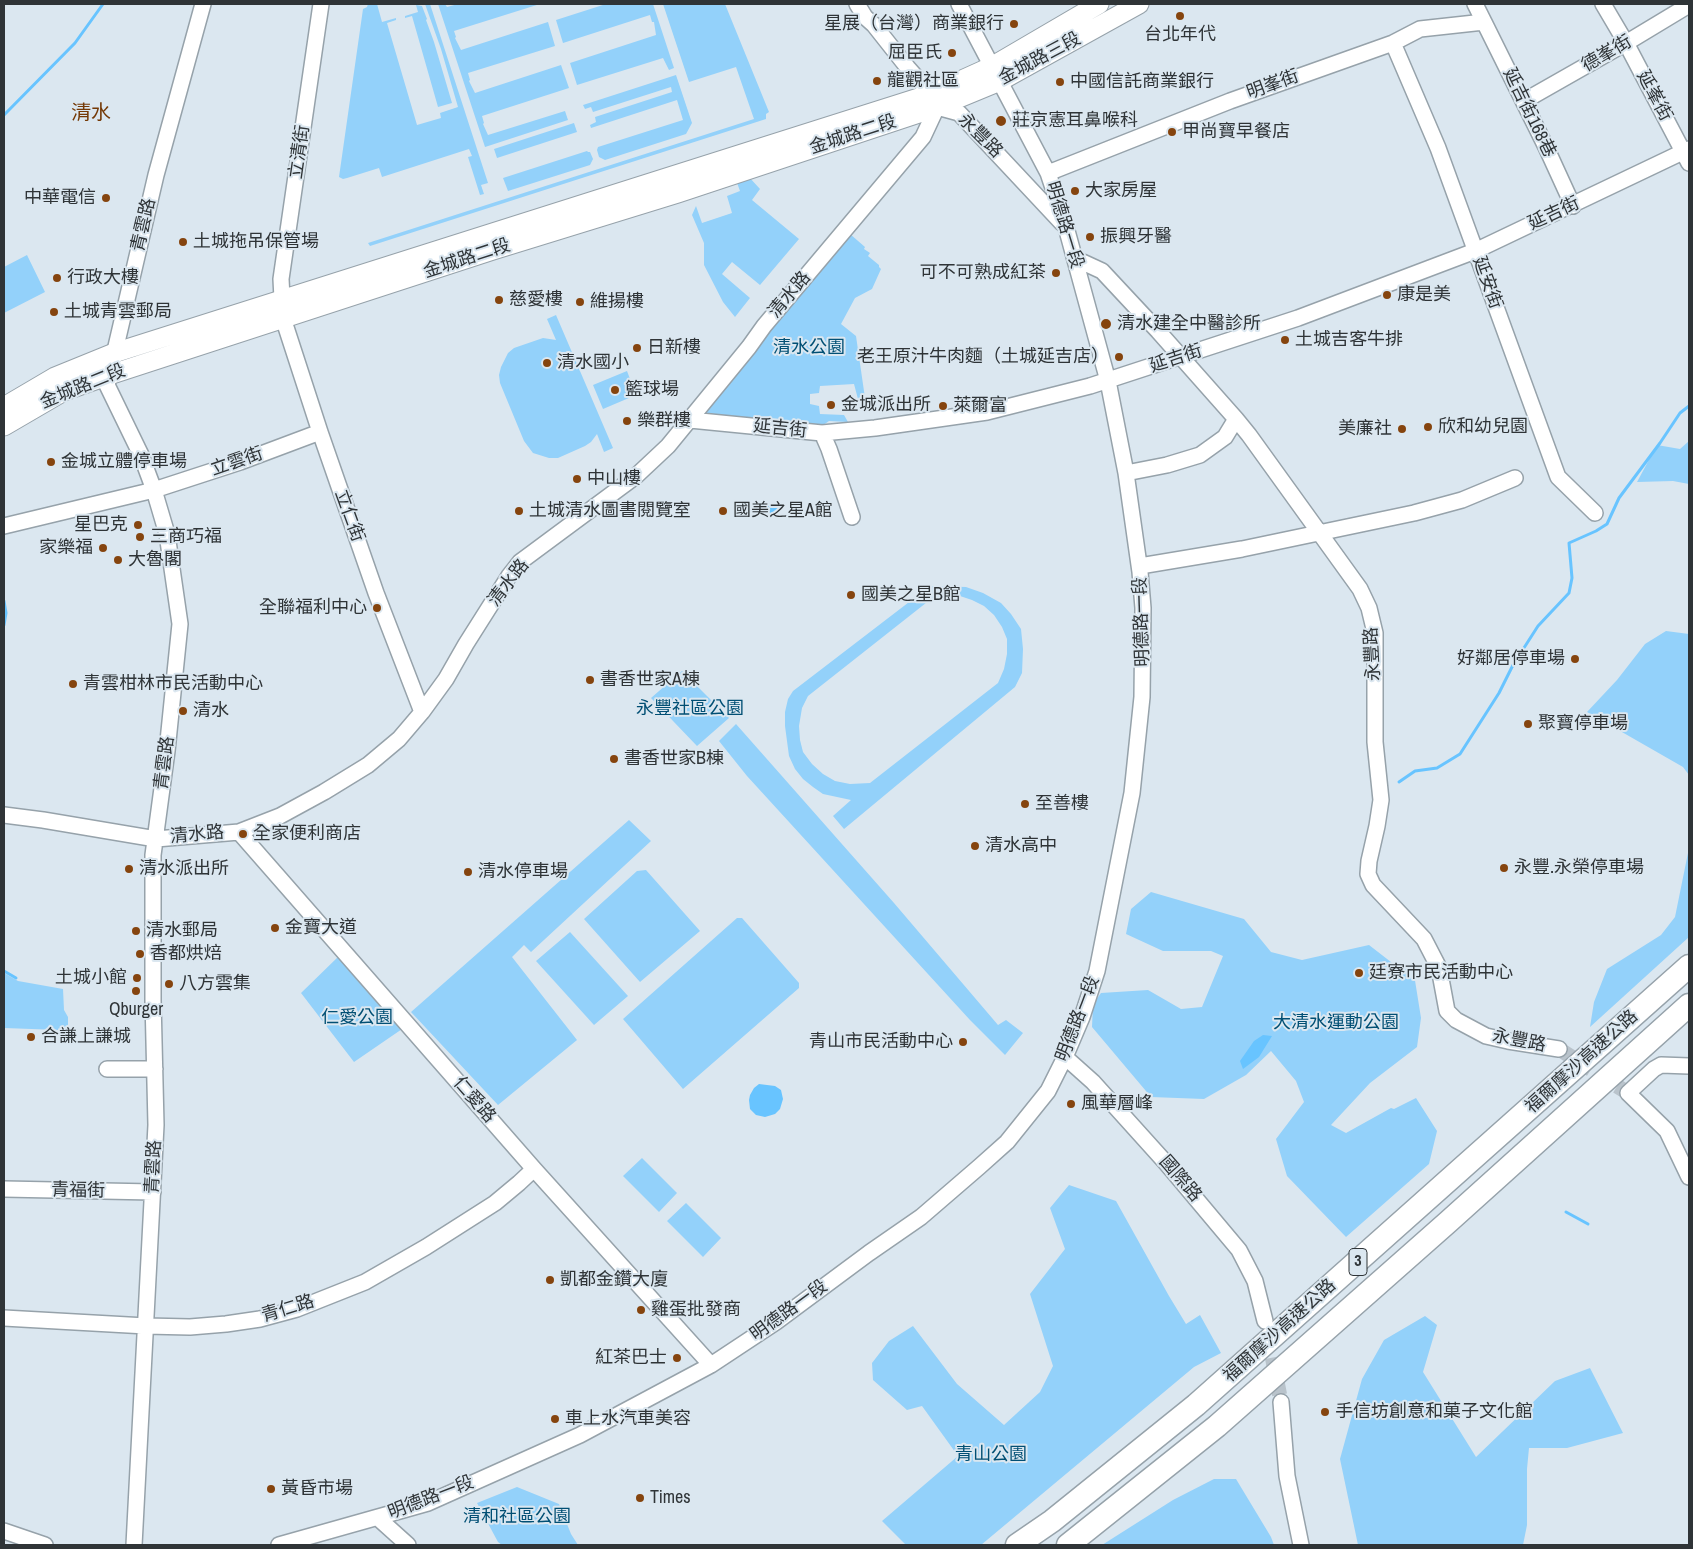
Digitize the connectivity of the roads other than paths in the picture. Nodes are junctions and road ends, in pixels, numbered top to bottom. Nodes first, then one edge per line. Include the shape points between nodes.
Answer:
1 (203, 4) edge
2 (321, 4) edge
3 (857, 4) edge
4 (959, 4) edge
5 (1099, 4) edge
6 (1139, 4) edge
7 (1475, 4) edge
8 (1602, 4) edge
9 (1689, 4) edge
10 (1484, 22) junction
11 (1393, 43) junction
12 (1626, 43) junction
13 (997, 74) junction
14 (934, 100) junction
15 (1524, 101) junction
16 (1687, 155) edge
17 (1048, 174) junction
18 (1573, 206) junction
19 (1066, 227) junction
20 (1475, 251) junction
21 (1076, 260) junction
22 (282, 309) junction
23 (114, 353) junction
24 (1182, 357) junction
25 (108, 375) junction
26 (1108, 381) junction
27 (4, 407) edge
28 (1236, 419) junction
29 (690, 420) junction
30 (4, 426) edge
31 (320, 432) junction
32 (822, 433) junction
33 (1126, 472) junction
34 (1515, 478) dead end
35 (154, 490) junction
36 (1595, 513) dead end
37 (852, 517) dead end
38 (4, 526) edge
39 (1318, 533) junction
40 (1140, 566) junction
41 (422, 712) junction
42 (4, 815) edge
43 (239, 832) junction
44 (156, 839) junction
45 (1689, 966) edge
46 (1689, 1005) edge
47 (1559, 1049) tunnel mouth
48 (1065, 1057) junction
49 (1689, 1066) edge
50 (107, 1069) dead end
51 (155, 1069) junction
52 (534, 1169) junction
53 (1689, 1177) edge
54 (4, 1189) edge
55 (153, 1192) junction
56 (4, 1318) edge
57 (1265, 1321) tunnel mouth
58 (146, 1326) junction
59 (711, 1365) junction
60 (1281, 1402) tunnel mouth
61 (378, 1518) junction
62 (4, 1531) edge
63 (46, 1545) edge
64 (134, 1545) edge
65 (279, 1545) edge
66 (408, 1545) edge
67 (1017, 1545) edge
68 (1068, 1545) edge
69 (1301, 1545) edge

1 - 23 street, 青雲路 via 156,176
2 - 22 street, 立清街 via 281,279
3 - 14 street
4 - 13 street, 明德路一段
5 - 13 main road, 金城路三段
6 - 13 main road, 金城路三段
7 - 10 street
8 - 12 street, 延峯街
9 - 12 street, 德峯街
10 - 11 street, 明峯街 via 1420,29
10 - 15 street, 延吉街168巷
11 - 17 street, 明峯街 via 1230,101
11 - 20 street, 延安街 via 1438,148
12 - 15 street, 德峯街
12 - 16 street, 延峯街
13 - 14 main road, 金城路三段
13 - 17 street, 明德路一段
14 - 19 street, 永豐路 via 959,112
14 - 22 main road, 金城路二段 via 678,193 493,250
14 - 29 street, 清水路 via 923,137 764,326
15 - 18 street, 延吉街168巷
16 - 18 street, 延吉街
17 - 19 street, 明德路一段
18 - 20 street, 延吉街
19 - 21 street, 明德路一段
20 - 24 street, 延吉街 via 1298,318
20 - 36 street, 延安街 via 1558,476
21 - 24 street, 永豐路 via 1102,271
21 - 26 street, 明德路一段
22 - 23 main road, 金城路二段
22 - 25 main road, 金城路二段
22 - 31 street, 立仁街
23 - 25 street, 青雲路
23 - 27 main road, 金城路二段 via 55,377
24 - 26 street, 延吉街
24 - 28 street, 永豐路
25 - 30 main road, 金城路二段 via 64,391
25 - 35 street, 青雲路 via 108,384
26 - 32 street, 延吉街 via 987,412
26 - 33 street, 明德路一段
28 - 33 street via 1225,437 1200,455
28 - 39 street, 永豐路
29 - 32 street, 延吉街
29 - 41 street, 清水路 via 636,476 520,562
31 - 35 street, 立雲街
31 - 41 street, 立仁街
32 - 37 street
33 - 40 street, 明德路一段
34 - 39 street via 1462,500
35 - 38 street, 立雲街
35 - 44 street, 青雲路 via 167,534 180,624
39 - 40 street
39 - 47 street, 永豐路 via 1360,590 1369,608 1375,633 1375,742 1381,800 1369,861 1368,874 1373,885 1424,939 1439,968 1447,1011 1456,1020 1486,1036
40 - 48 street, 明德路一段 via 1144,662 1132,793 1097,971
41 - 43 street, 清水路 via 399,739 368,765 280,816
42 - 44 street, 清水路
43 - 44 street, 清水路
43 - 52 street, 仁愛路
44 - 51 street, 青雲路 via 153,855
45 - 67 highway, 福爾摩沙高速公路 / 3 via 1196,1406 1052,1521
46 - 68 highway, 福爾摩沙高速公路 / 3 via 1217,1426
48 - 57 street, 國際路 via 1093,1082 1240,1250 1255,1282
48 - 59 street, 明德路一段 via 1048,1091 1007,1142 922,1217
49 - 53 street via 1661,1065 1628,1093 1667,1131
50 - 51 street
51 - 55 street, 青雲路
52 - 58 street, 青仁路 via 495,1203 365,1282 297,1309 260,1319 190,1327
52 - 59 street, 仁愛路
54 - 55 street, 青福街
55 - 58 street, 青雲路
56 - 58 street, 青仁路
58 - 64 street, 青雲路
59 - 61 street, 明德路一段 via 580,1435 428,1503
60 - 69 street via 1287,1476
61 - 65 street, 明德路一段
61 - 66 street
62 - 63 street

